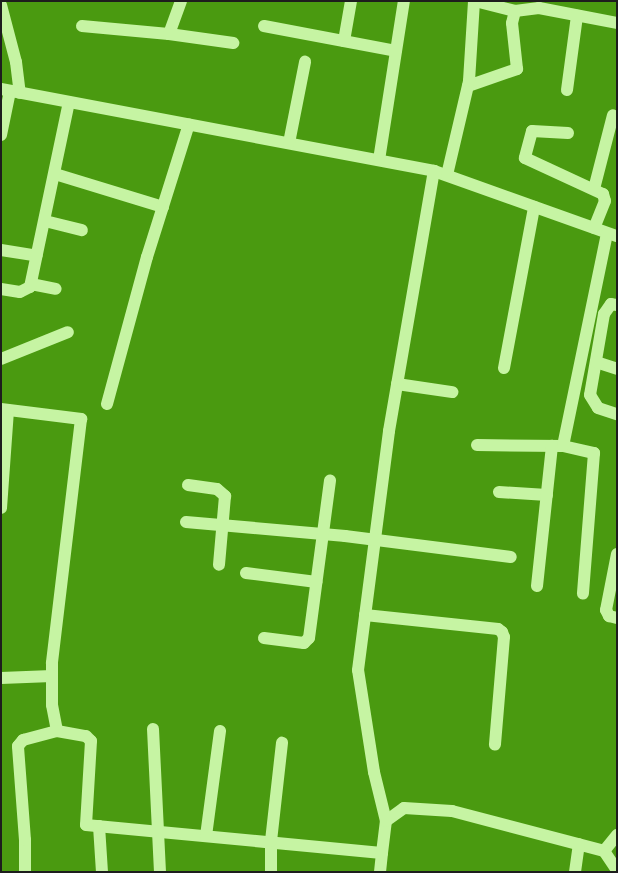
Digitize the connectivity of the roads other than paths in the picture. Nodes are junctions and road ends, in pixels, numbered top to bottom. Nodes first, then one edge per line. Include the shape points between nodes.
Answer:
1 (181, 1) edge
2 (351, 1) edge
3 (404, 1) edge
4 (474, 1) edge
5 (2, 11) edge
6 (515, 11) junction
7 (577, 16) junction
8 (617, 24) edge
9 (82, 26) dead end
10 (264, 26) dead end
11 (169, 34) junction
12 (344, 41) junction
13 (233, 43) dead end
14 (396, 51) junction
15 (305, 62) dead end
16 (468, 86) junction
17 (567, 90) dead end
18 (10, 91) edge
19 (69, 102) junction
20 (613, 115) dead end
21 (189, 124) junction
22 (568, 134) dead end
23 (1, 135) edge
24 (289, 143) junction
25 (379, 160) junction
26 (434, 171) junction
27 (55, 174) junction
28 (447, 175) junction
29 (594, 189) junction
30 (163, 207) junction
31 (534, 207) junction
32 (45, 221) junction
33 (594, 228) junction
34 (82, 230) dead end
35 (612, 234) edge
36 (1, 250) edge
37 (37, 256) junction
38 (31, 284) junction
39 (1, 289) edge
40 (56, 289) dead end
41 (617, 304) edge
42 (68, 332) dead end
43 (1, 359) edge
44 (596, 362) junction
45 (504, 368) dead end
46 (617, 369) edge
47 (397, 384) junction
48 (452, 392) dead end
49 (107, 404) dead end
50 (4, 410) edge
51 (617, 414) edge
52 (477, 445) dead end
53 (557, 446) junction
54 (330, 480) dead end
55 (188, 486) dead end
56 (499, 492) dead end
57 (547, 495) junction
58 (1, 508) edge
59 (186, 522) dead end
60 (222, 526) junction
61 (321, 535) junction
62 (374, 540) junction
63 (617, 554) edge
64 (511, 557) dead end
65 (219, 565) dead end
66 (246, 572) dead end
67 (316, 582) junction
68 (537, 586) dead end
69 (583, 594) dead end
70 (365, 615) junction
71 (617, 618) edge
72 (264, 638) dead end
73 (52, 676) junction
74 (1, 678) edge
75 (153, 729) dead end
76 (57, 731) junction
77 (220, 731) dead end
78 (282, 743) dead end
79 (495, 744) dead end
80 (386, 821) junction
81 (99, 826) junction
82 (157, 832) junction
83 (617, 835) edge
84 (206, 836) junction
85 (271, 841) junction
86 (579, 844) junction
87 (604, 851) junction
88 (382, 854) junction
89 (617, 870) edge
90 (25, 872) edge
91 (102, 872) edge
92 (160, 872) edge
93 (271, 872) edge
94 (380, 872) edge
95 (575, 872) edge

1 - 11 street
2 - 12 street
3 - 14 street
4 - 6 street
4 - 16 street
5 - 18 street
6 - 7 street via 533,8
6 - 16 street via 512,23 517,69
7 - 8 street
7 - 17 street
9 - 11 street
10 - 12 street
11 - 13 street
12 - 14 street
14 - 25 street
15 - 24 street
16 - 28 street
18 - 19 street
18 - 23 street
19 - 21 street
19 - 27 street
20 - 29 street
21 - 24 street
21 - 30 street
22 - 29 street via 532,131 525,159
24 - 25 street
25 - 26 street
26 - 28 street
26 - 47 street
27 - 30 street
27 - 32 street
28 - 31 street
29 - 33 street via 605,198
30 - 49 street
31 - 33 street
31 - 45 street
32 - 34 street
32 - 37 street
33 - 35 street
35 - 53 street
36 - 37 street
37 - 38 street
38 - 39 street via 24,292
38 - 40 street
41 - 44 street via 611,304 604,314
42 - 43 street
44 - 46 street
44 - 51 street via 591,400 598,408
47 - 48 street
47 - 62 street
50 - 58 street
50 - 73 street via 81,419
52 - 53 street
53 - 57 street
53 - 69 street via 589,451 594,453 595,458
54 - 61 street
55 - 60 street via 217,489 222,492 225,496
56 - 57 street
57 - 68 street
59 - 60 street
60 - 61 street
60 - 65 street
61 - 62 street
61 - 67 street
62 - 64 street
62 - 70 street
63 - 71 street via 606,610 609,616
66 - 67 street
67 - 72 street via 307,641 304,643
70 - 79 street via 498,629 502,632 504,637
70 - 80 street via 358,670 374,772
73 - 74 street
73 - 76 street via 52,705
75 - 82 street
76 - 81 street via 90,737 86,824
76 - 90 street via 23,740 18,746
77 - 84 street
78 - 85 street
80 - 86 street via 404,808 452,811
80 - 88 street
81 - 82 street
81 - 91 street
82 - 84 street
82 - 92 street
83 - 87 street
84 - 85 street
85 - 88 street
85 - 93 street
86 - 87 street
86 - 95 street
87 - 89 street
88 - 94 street

